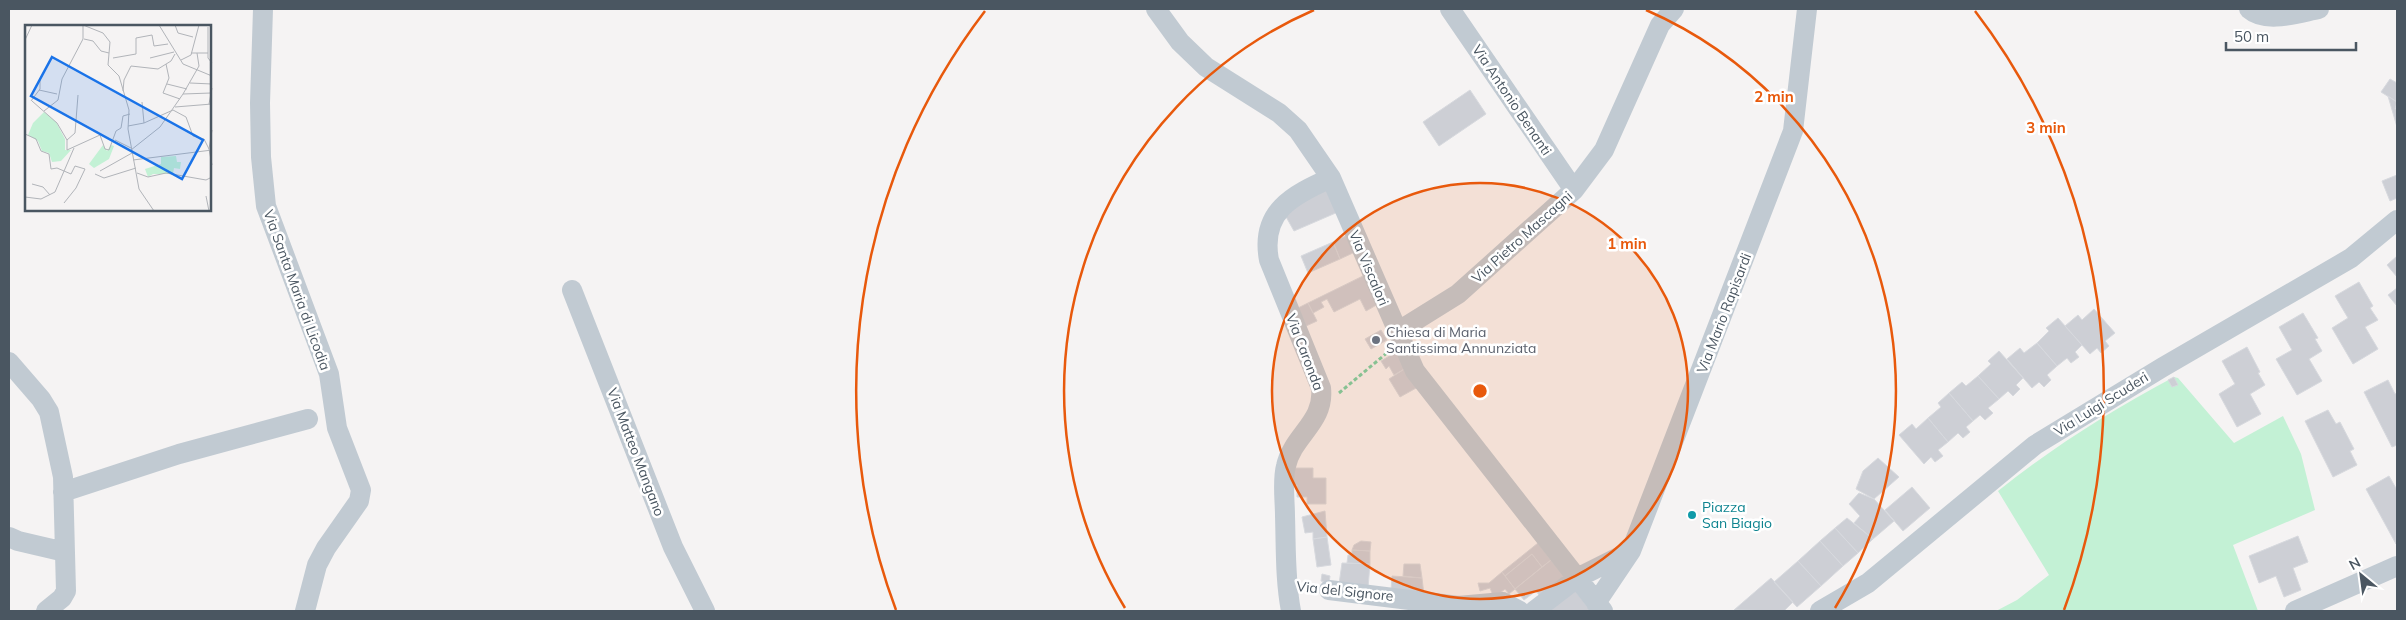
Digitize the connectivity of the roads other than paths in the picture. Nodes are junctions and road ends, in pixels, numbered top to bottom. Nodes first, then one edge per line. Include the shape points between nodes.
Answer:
1 (263, 9) edge
2 (1156, 9) edge
3 (1450, 9) edge
4 (1674, 9) edge
5 (1807, 9) edge
6 (2249, 9) edge
7 (2319, 9) edge
8 (1330, 178) junction
9 (1574, 190) junction
10 (2397, 220) edge
11 (572, 290) dead end
12 (1398, 337) junction
13 (9, 362) edge
14 (308, 420) dead end
15 (63, 492) junction
16 (9, 537) edge
17 (1631, 551) junction
18 (65, 552) junction
19 (2397, 566) edge
20 (1578, 578) junction
21 (1329, 590) dead end
22 (1599, 607) edge
23 (46, 611) edge
24 (305, 611) edge
25 (705, 611) edge
26 (1291, 611) edge
27 (1520, 611) edge
28 (1534, 611) edge
29 (1820, 611) edge
30 (2295, 611) edge

1 - 24 street, Via Santa Maria di Licodia via 260,103 266,206 329,374 337,428 361,490 359,501 317,565
2 - 8 street, Via Viscalori via 1180,42 1206,67 1279,113 1298,130
3 - 9 street, Via Antonio Benanti
4 - 9 street, Via Pietro Mascagni via 1660,25 1604,150
5 - 17 street, Via Mario Rapisardi via 1793,130
6 - 7 street via 2256,15 2282,16
8 - 12 street, Via Viscalori
8 - 26 street, Via Caronda via 1304,190 1284,206 1268,228 1266,244 1268,260 1321,388 1323,400 1320,411 1289,456 1284,474 1287,584
9 - 12 street, Via Pietro Mascagni via 1458,294 1405,328
10 - 29 street, Via Luigi Scuderi via 2351,258 2163,366 2035,445 1868,583
11 - 25 street, Via Matteo Mangano via 673,547
12 - 20 street, Via Viscalori via 1415,371
13 - 15 street via 49,412
14 - 15 street via 180,454
15 - 18 street
16 - 18 street
17 - 20 street
17 - 22 street, Via Mario Rapisardi
18 - 23 street via 66,591
19 - 30 street
20 - 22 street, Via Viscalori
20 - 28 street
21 - 27 street, Via del Signore via 1458,606 1503,602

